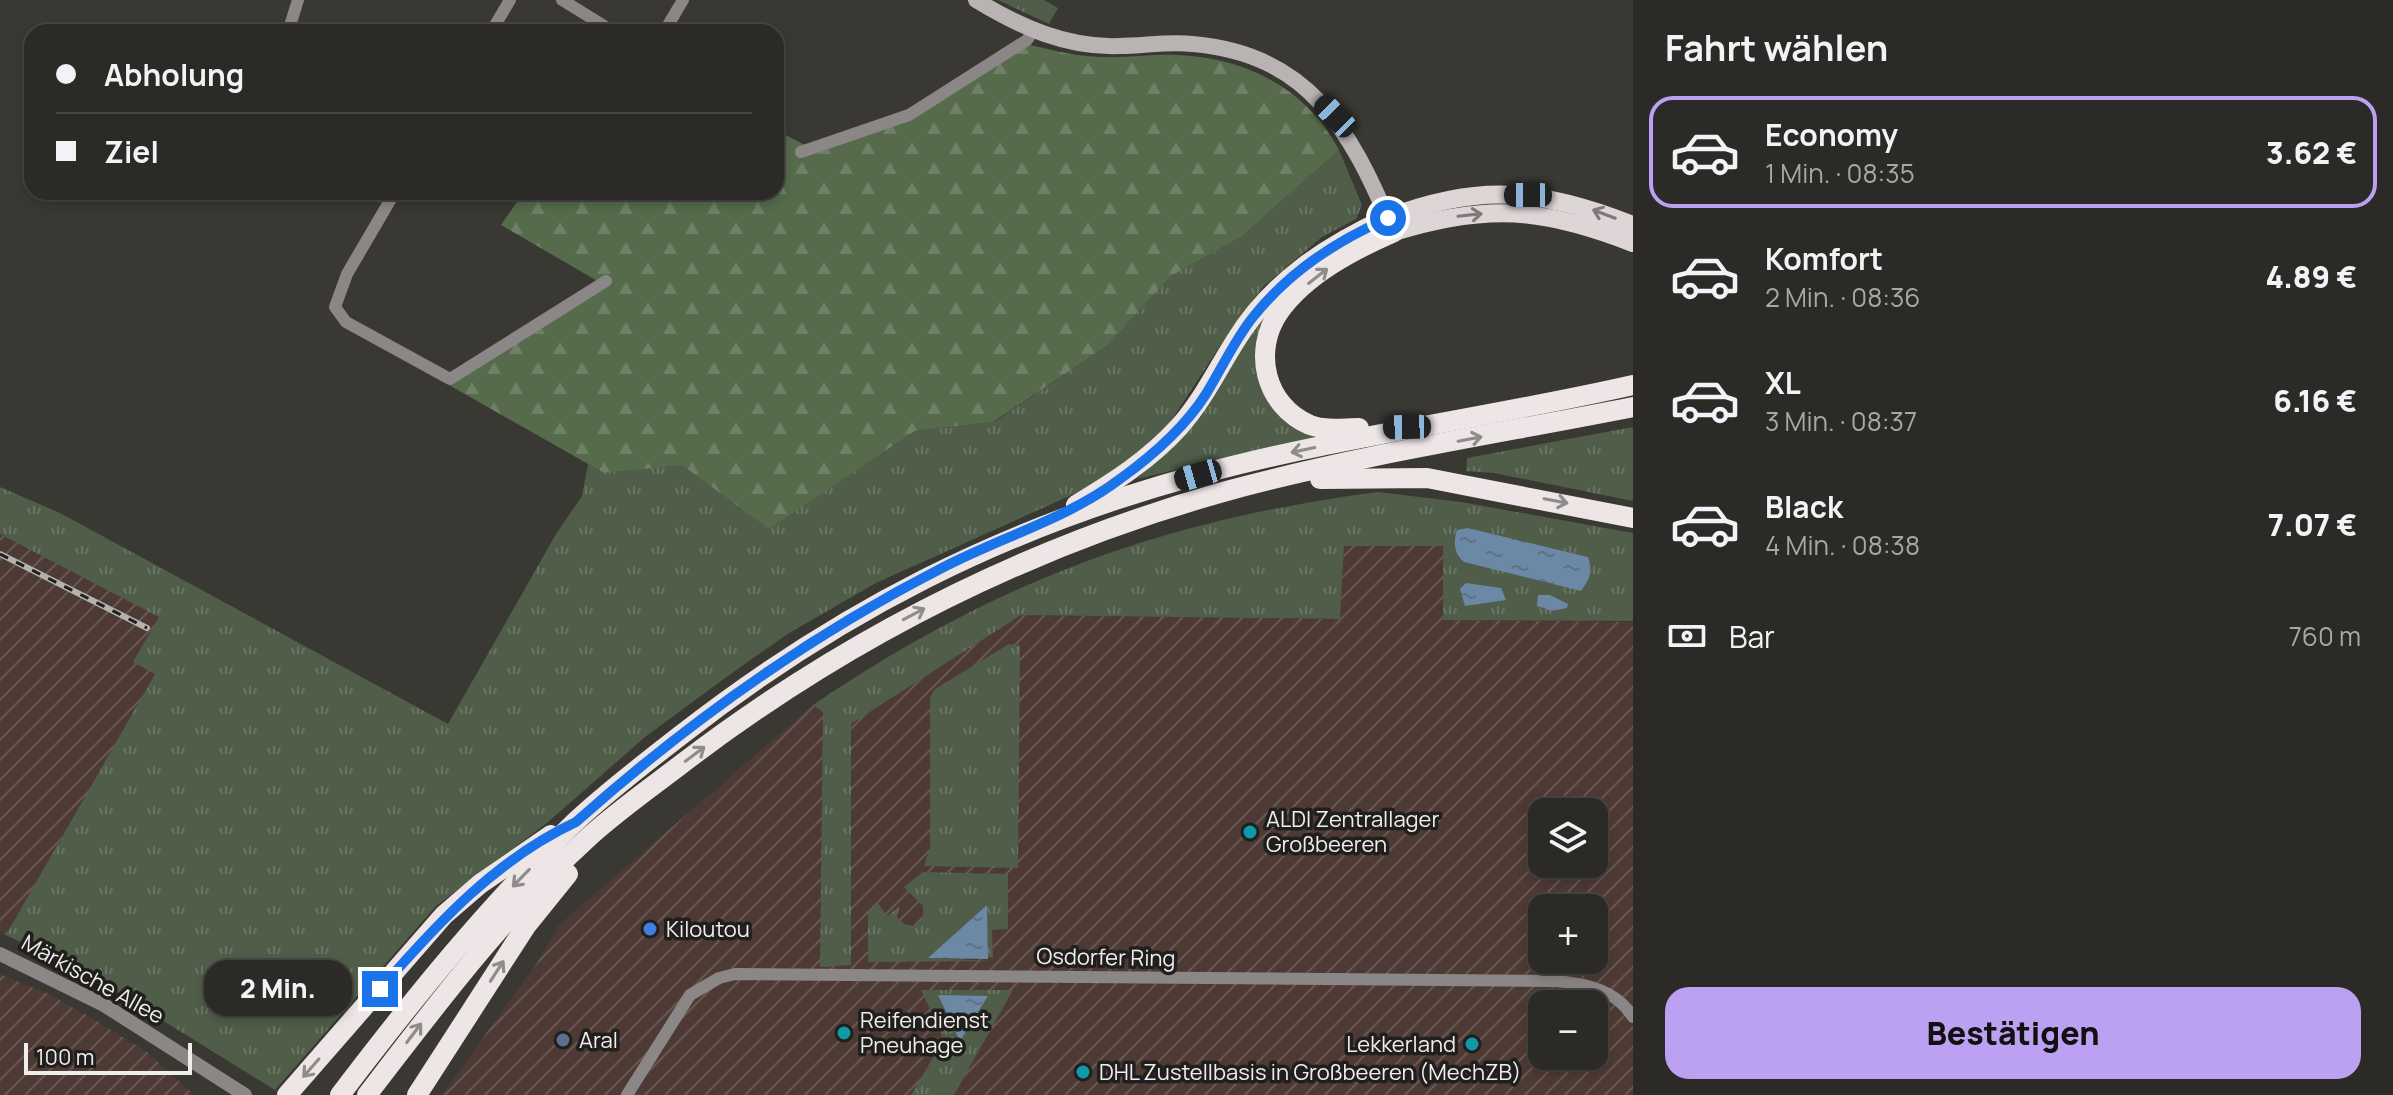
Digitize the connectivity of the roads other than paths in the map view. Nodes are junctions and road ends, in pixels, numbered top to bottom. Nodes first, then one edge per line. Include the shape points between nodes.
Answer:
1 (298, 0) edge
2 (510, 0) edge
3 (562, 0) edge
4 (683, 0) edge
5 (976, 0) edge
6 (290, 24) edge
7 (496, 24) edge
8 (601, 24) edge
9 (669, 24) edge
10 (1033, 31) junction
11 (801, 152) dead end
12 (390, 200) edge
13 (1391, 225) junction
14 (1633, 225) edge
15 (1633, 243) edge
16 (606, 281) dead end
17 (1633, 385) edge
18 (1633, 407) edge
19 (1407, 427) junction
20 (1257, 483) junction
21 (1633, 518) edge
22 (1047, 522) junction
23 (633, 801) junction
24 (576, 822) junction
25 (0, 954) edge
26 (1633, 1017) edge
27 (245, 1095) edge
28 (287, 1095) edge
29 (340, 1095) edge
30 (367, 1095) edge
31 (417, 1095) edge
32 (627, 1095) edge

1 - 6 street
2 - 7 street
3 - 8 street
4 - 9 street
5 - 10 main road
10 - 11 street via 1027,40 909,115
10 - 13 main road via 1095,46 1191,43 1256,58 1303,87 1335,116 1353,142
12 - 16 street via 347,274 335,307 346,322 450,379
14 -> 13 main road via 1575,203 1528,195 1472,195 1425,204
13 -> 15 main road via 1521,213 1577,221
19 -> 13 highway via 1313,426 1285,408 1272,390 1264,362 1267,334 1288,301
13 - 22 highway via 1338,242 1294,274 1237,338 1205,396 1179,427 1117,482
17 - 19 highway
20 -> 18 highway
19 -> 22 highway via 1198,475
20 -> 21 highway via 1427,478
23 -> 20 highway via 810,672 959,591 1125,523
22 - 24 highway via 943,567 800,649 739,689
30 -> 23 highway via 525,902
31 -> 23 highway via 526,926
24 -> 28 highway via 509,863 444,915
24 -> 29 highway via 422,987
25 - 27 street, Märkische Allee via 104,1005
26 - 32 street, Osdorfer Ring via 1602,990 1557,981 735,974 690,995

